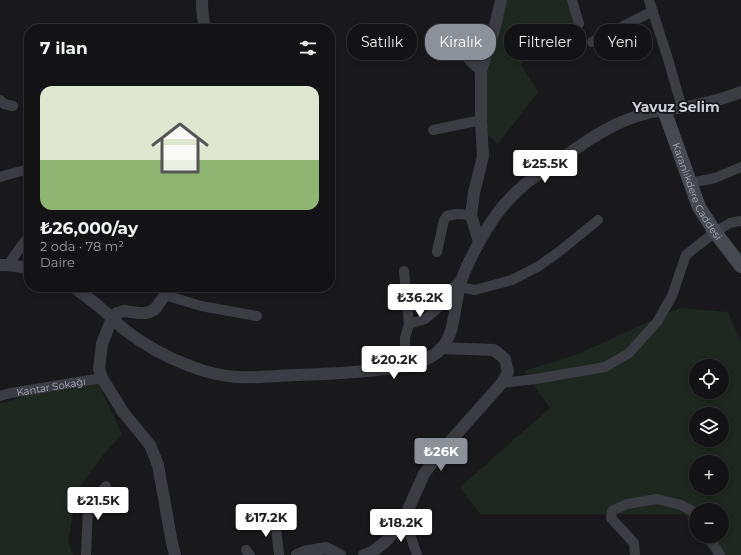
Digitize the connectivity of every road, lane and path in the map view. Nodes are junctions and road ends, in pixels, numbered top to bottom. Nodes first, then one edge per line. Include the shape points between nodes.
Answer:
1 (202, 0) edge
2 (501, 0) edge
3 (572, 0) edge
4 (649, 0) edge
5 (653, 11) junction
6 (204, 24) edge
7 (579, 24) dead end
8 (592, 42) dead end
9 (469, 60) edge
10 (481, 71) junction
11 (741, 92) edge
12 (0, 100) edge
13 (13, 106) dead end
14 (682, 108) junction
15 (664, 110) junction
16 (481, 120) junction
17 (433, 130) dead end
18 (741, 167) edge
19 (24, 171) edge
20 (0, 177) edge
21 (690, 183) junction
22 (470, 215) junction
23 (598, 220) dead end
24 (741, 221) edge
25 (715, 232) junction
26 (24, 241) edge
27 (479, 242) junction
28 (437, 252) dead end
29 (4, 265) edge
30 (741, 266) edge
31 (24, 267) edge
32 (404, 271) dead end
33 (461, 282) junction
34 (80, 292) edge
35 (166, 292) edge
36 (169, 292) edge
37 (257, 316) dead end
38 (112, 318) junction
39 (410, 324) junction
40 (442, 348) junction
41 (405, 366) junction
42 (102, 378) junction
43 (502, 383) junction
44 (0, 396) edge
45 (106, 486) dead end
46 (689, 509) edge
47 (275, 519) dead end
48 (403, 521) junction
49 (712, 543) edge
50 (86, 555) edge
51 (175, 555) edge
52 (279, 555) edge
53 (297, 555) edge
54 (340, 555) edge
55 (364, 555) edge
56 (416, 555) edge
57 (635, 555) edge
58 (720, 555) edge

1 - 6 street
2 - 10 street
3 - 7 street
4 - 5 street
5 - 8 street
5 - 14 street
9 - 10 street
10 - 16 street
11 - 14 street
12 - 13 street
14 - 15 street
15 - 21 main road, Karanlıkdere Caddesi
15 - 27 street via 645,113 613,125 538,174 500,209
16 - 17 street
16 - 22 street via 483,156
18 - 21 street via 715,178
19 - 20 street
21 - 25 main road, Karanlıkdere Caddesi via 699,207
22 - 27 street
22 - 28 street via 447,216
23 - 33 street via 539,266 512,280 475,290
24 - 25 street via 730,223
25 - 30 main road, Karanlıkdere Caddesi
25 - 43 street via 686,255 672,296 657,322 629,353 605,367
26 - 29 street
27 - 33 street
29 - 31 street
32 - 39 street
33 - 39 street via 425,319
33 - 40 street via 451,328
34 - 38 street
35 - 38 street via 150,312 120,312
36 - 37 street via 201,306
38 - 41 street via 153,349 189,366 221,375 246,377 332,374
38 - 42 street via 102,344 99,369
39 - 41 street via 405,338
40 - 41 street via 427,359
40 - 43 street via 494,350 505,359 508,372
42 - 44 street, Kantar Sokağı
42 - 51 street via 150,445 158,465
43 - 48 street via 424,474
45 - 50 street via 88,506
46 - 57 street via 657,499 627,504 612,510 611,518 634,543
47 - 52 street
48 - 55 street via 386,542
48 - 56 street via 407,525
49 - 58 street
53 - 54 street via 326,548

